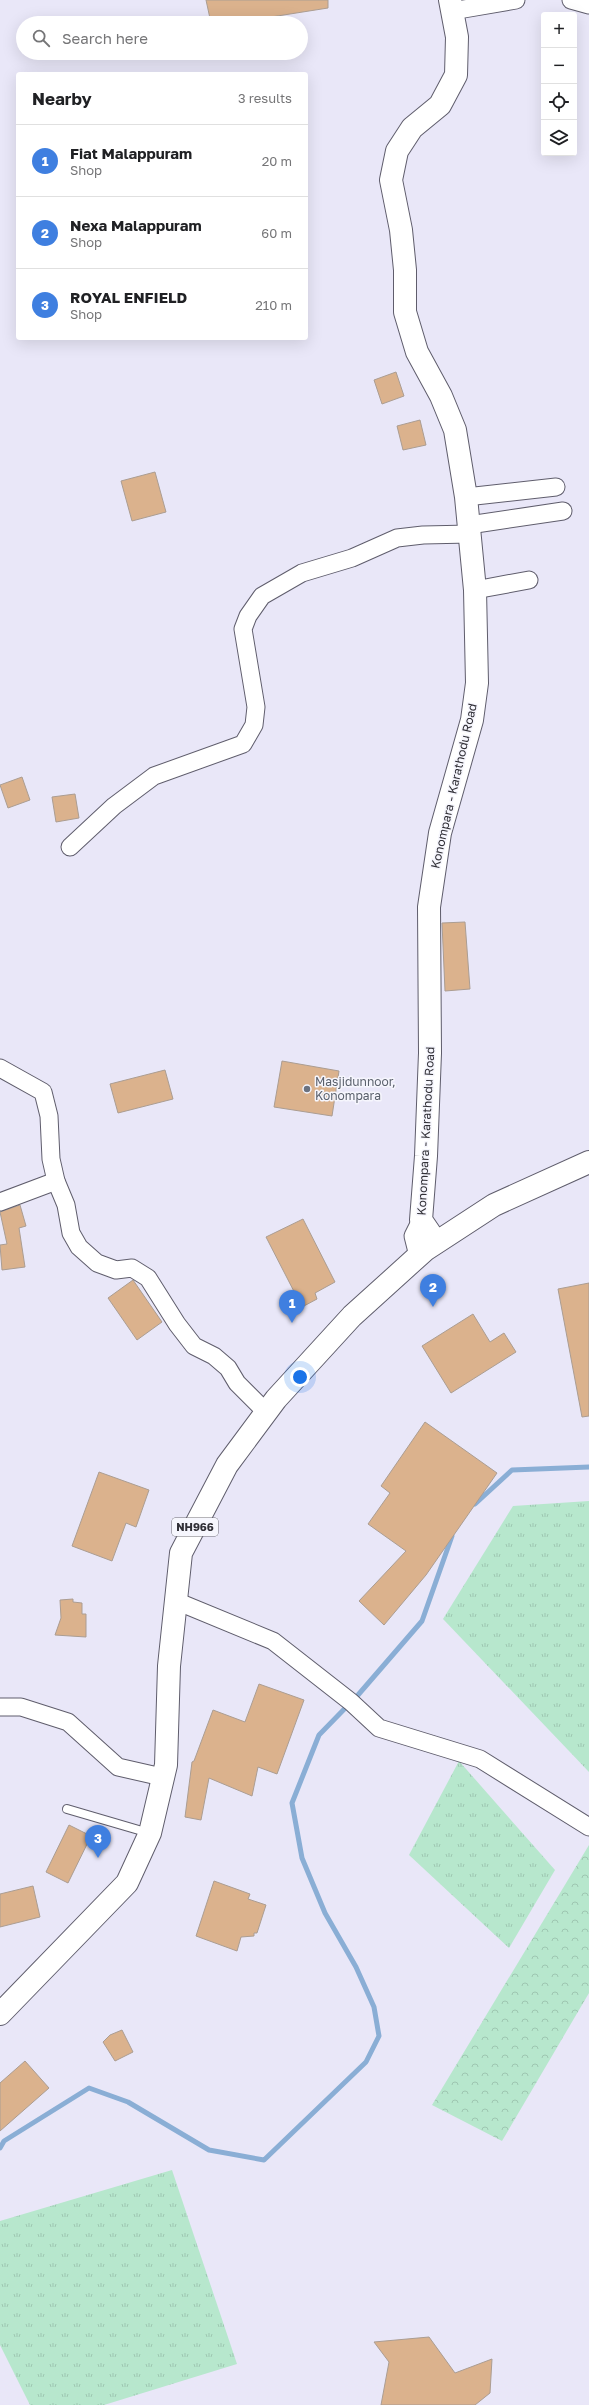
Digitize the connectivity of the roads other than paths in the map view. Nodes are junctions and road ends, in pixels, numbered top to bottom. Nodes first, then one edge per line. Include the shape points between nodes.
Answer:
1 (516, 0) edge
2 (571, 0) edge
3 (589, 5) edge
4 (451, 6) edge
5 (556, 487) dead end
6 (466, 497) junction
7 (563, 510) dead end
8 (469, 529) junction
9 (529, 580) dead end
10 (475, 590) junction
11 (70, 847) dead end
12 (0, 1068) edge
13 (589, 1162) edge
14 (56, 1181) junction
15 (0, 1202) edge
16 (421, 1220) junction
17 (436, 1242) junction
18 (418, 1256) junction
19 (266, 1412) junction
20 (176, 1601) junction
21 (0, 1707) edge
22 (162, 1777) junction
23 (67, 1809) dead end
24 (589, 1827) edge
25 (150, 1833) junction
26 (0, 2014) edge

1 - 4 street
2 - 3 street
4 - 6 main road, Konompara - Karathodu Road via 457,37 456,75 440,105 412,128 398,152 391,180 401,230 405,270 405,312 418,352 455,430
5 - 6 street
6 - 8 main road, Konompara - Karathodu Road
7 - 8 street
8 - 10 main road, Konompara - Karathodu Road
8 - 11 street via 397,538 352,558 302,573 262,596 248,616 243,629 256,707 254,725 244,744 154,776 114,806
9 - 10 street
10 - 16 main road, Konompara - Karathodu Road via 477,683 472,720 440,833 429,907 430,1076
12 - 14 street via 42,1092 49,1116 51,1159
13 - 17 main road, NH966 via 494,1205
14 - 15 street
14 - 19 street via 66,1205 71,1233 79,1247 97,1263 116,1270 132,1268 148,1278 194,1346 214,1356 228,1368 237,1383
16 - 17 main road, Konompara - Karathodu Road
16 - 18 street via 413,1236
17 - 18 main road, NH966
18 - 19 main road, NH966 via 352,1316
19 - 20 main road, NH966 via 227,1465 181,1553
20 - 22 main road, NH966 via 169,1666 166,1765
20 - 24 street via 273,1641 379,1728 480,1759
21 - 22 street via 21,1707 68,1722 118,1768
22 - 25 main road, NH966
23 - 25 lane
25 - 26 main road, NH966 via 127,1883

